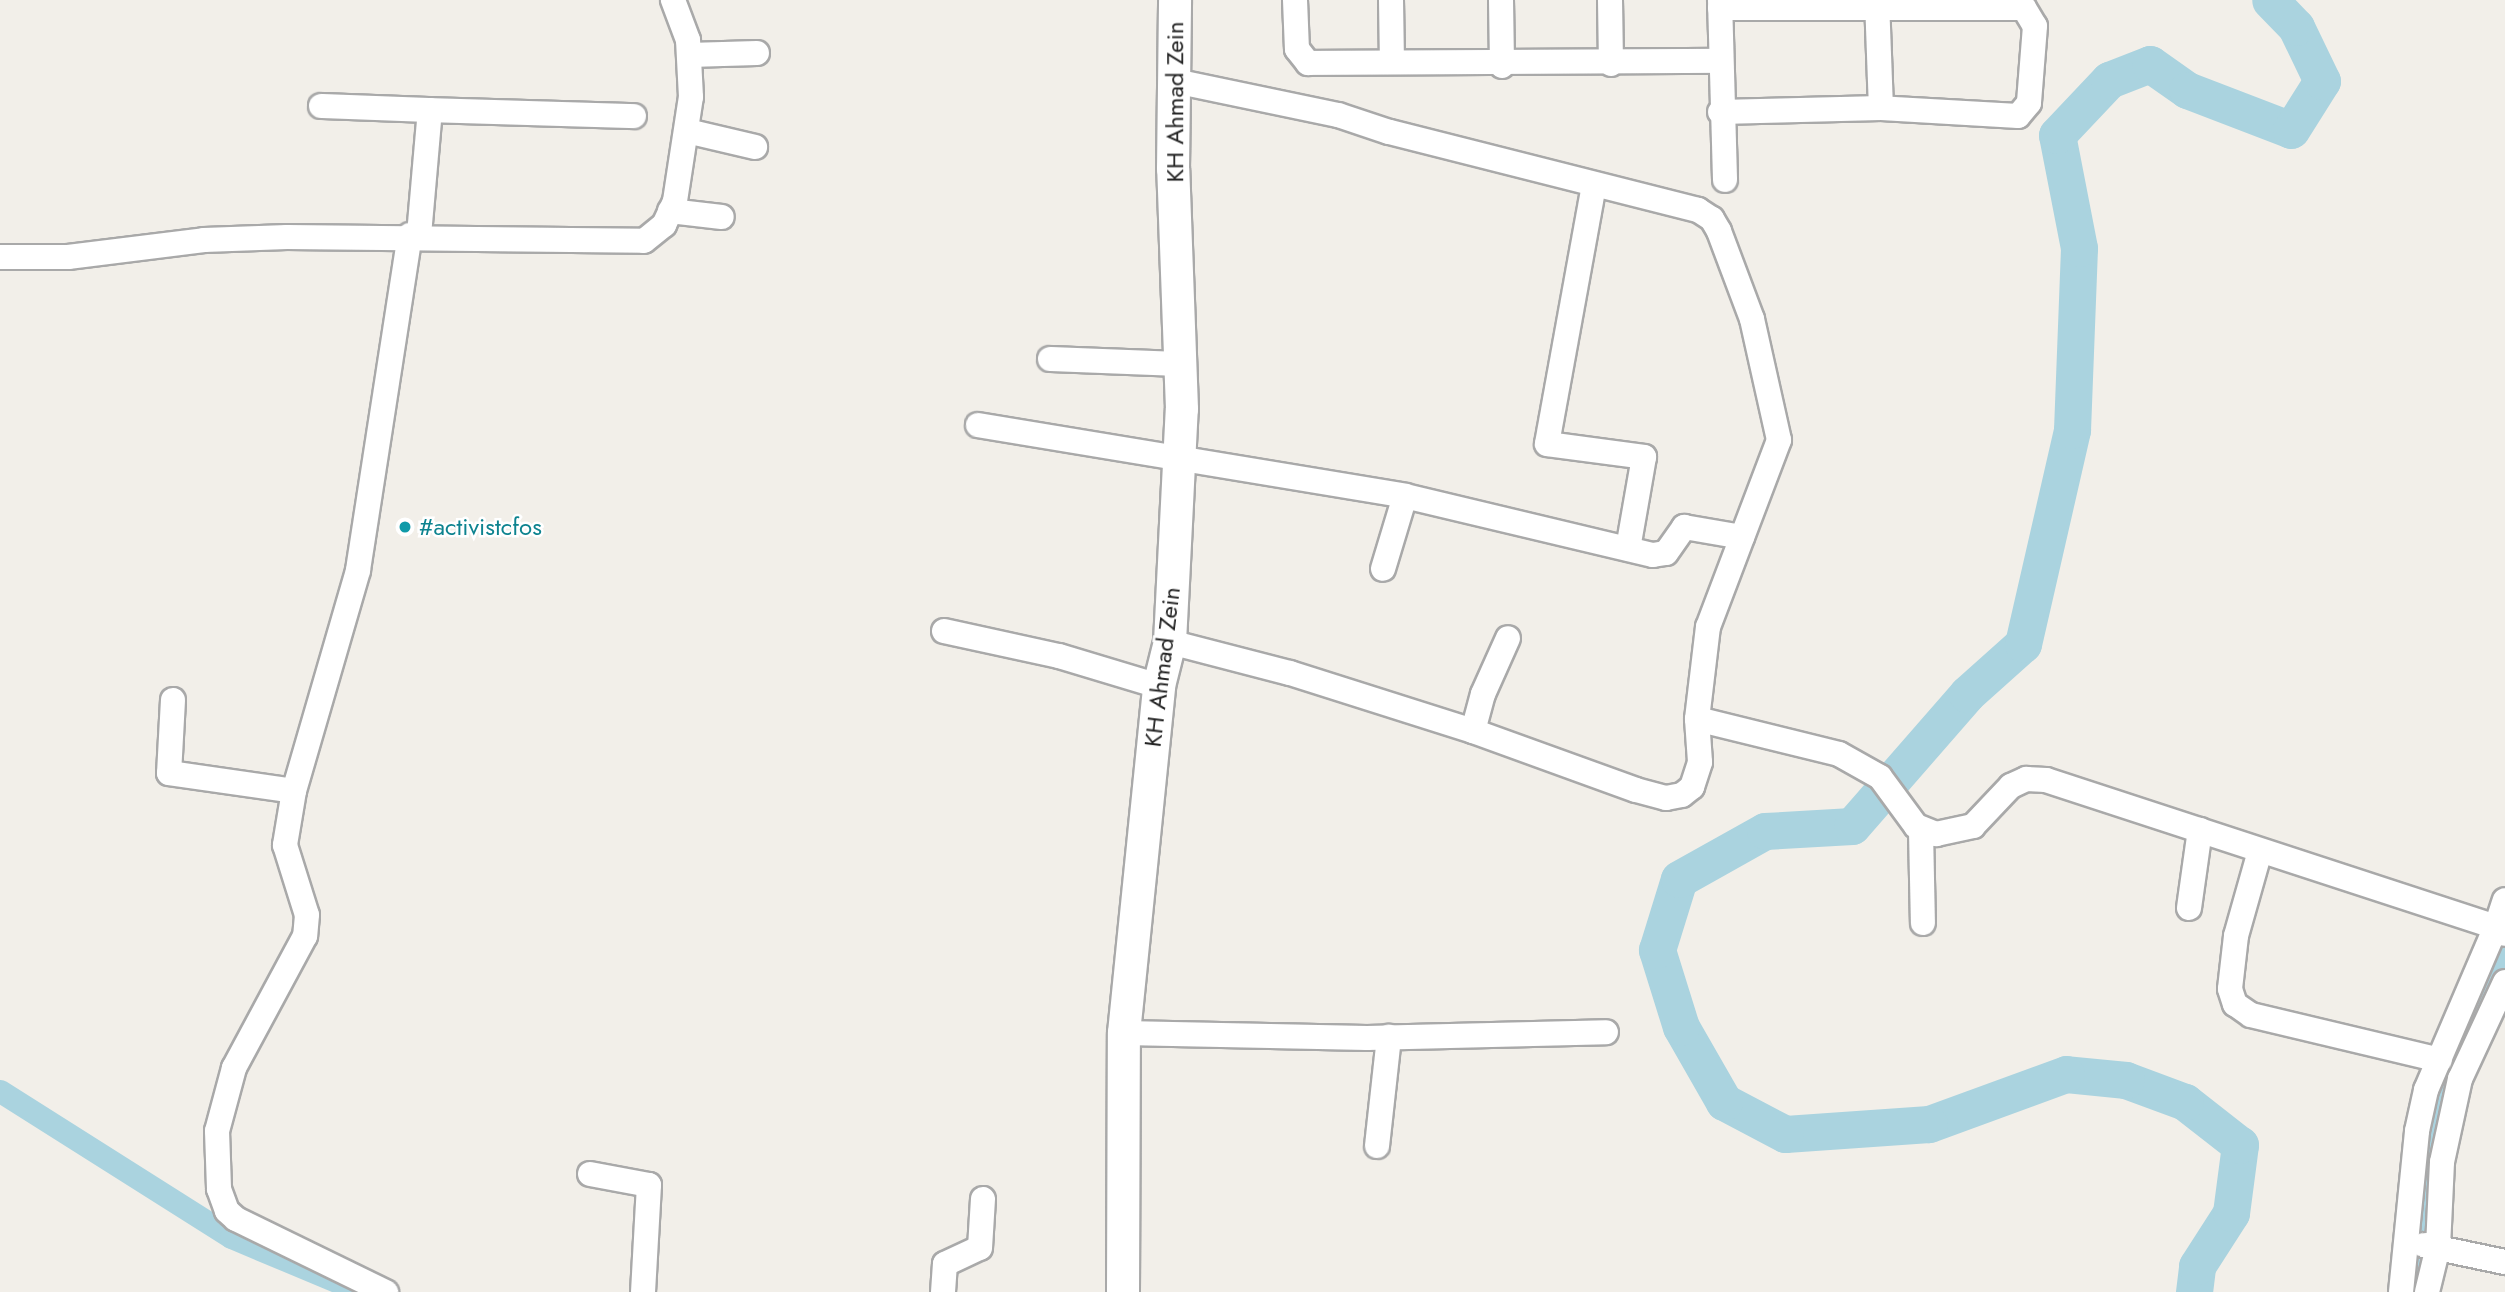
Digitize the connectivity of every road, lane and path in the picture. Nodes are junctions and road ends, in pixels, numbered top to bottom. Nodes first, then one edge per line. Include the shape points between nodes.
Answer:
1 (673, 0) edge
2 (1175, 0) edge
3 (1295, 0) edge
4 (1391, 0) edge
5 (1501, 0) edge
6 (1610, 0) edge
7 (1877, 2) edge
8 (1720, 4) edge
9 (757, 53) dead end
10 (689, 55) junction
11 (1720, 61) junction
12 (1392, 62) junction
13 (1611, 64) junction
14 (1502, 66) junction
15 (1175, 81) junction
16 (321, 106) dead end
17 (1881, 108) junction
18 (430, 110) junction
19 (1720, 113) junction
20 (634, 116) dead end
21 (687, 131) junction
22 (755, 146) dead end
23 (1725, 180) dead end
24 (1594, 185) junction
25 (670, 211) junction
26 (722, 217) dead end
27 (414, 235) junction
28 (0, 257) edge
29 (1050, 359) dead end
30 (1180, 364) junction
31 (978, 425) dead end
32 (1180, 456) junction
33 (1405, 496) junction
34 (1742, 537) junction
35 (1628, 549) junction
36 (1383, 569) dead end
37 (944, 631) dead end
38 (1508, 638) dead end
39 (1170, 642) junction
40 (1159, 686) junction
41 (173, 700) dead end
42 (1698, 719) junction
43 (1473, 731) junction
44 (294, 791) junction
45 (2200, 830) junction
46 (1921, 831) junction
47 (2260, 851) junction
48 (2505, 900) edge
49 (2189, 908) dead end
50 (1923, 923) dead end
51 (2500, 930) edge
52 (2505, 982) edge
53 (1606, 1032) dead end
54 (1124, 1033) junction
55 (1389, 1037) junction
56 (2440, 1060) junction
57 (1377, 1146) dead end
58 (590, 1174) dead end
59 (983, 1199) dead end
60 (2424, 1245) junction
61 (2505, 1262) edge
62 (386, 1292) edge
63 (643, 1292) edge
64 (943, 1292) edge
65 (1123, 1292) edge
66 (2401, 1292) edge
67 (2427, 1292) edge

1 - 10 street
2 - 15 street, KH Ahmad Zein
3 - 12 street via 1297,49 1308,63
4 - 12 street
5 - 14 street
6 - 13 street
7 - 8 street
7 - 17 street
7 - 17 street via 2024,8 2035,26 2029,103 2018,116
8 - 11 street
9 - 10 street
10 - 21 street
11 - 13 street
11 - 19 street
12 - 14 street
13 - 14 street
15 - 24 street via 1338,115
15 - 30 street, KH Ahmad Zein
16 - 18 street
17 - 19 street
18 - 20 street
18 - 27 street
19 - 23 street
21 - 22 street
21 - 25 street
24 - 34 street via 1698,210 1719,232 1752,319 1779,440
24 - 35 street via 1547,443 1644,457
25 - 26 street
25 - 27 street via 664,225 644,241
27 - 28 street via 204,240 68,257
27 - 44 street via 358,570
29 - 30 street
30 - 32 street, KH Ahmad Zein
31 - 32 street
32 - 33 street
32 - 39 street, KH Ahmad Zein
33 - 35 street
33 - 36 street
34 - 35 street via 1684,527 1660,555
34 - 42 street via 1708,627
37 - 40 street via 1059,656
38 - 43 street via 1483,694
39 - 40 street, KH Ahmad Zein
39 - 43 street via 1290,673
40 - 54 street, KH Ahmad Zein
41 - 44 street via 169,773
42 - 43 street via 1698,775 1682,795 1666,798
42 - 46 street via 1819,747 1880,777
44 - 62 street via 285,845 307,915 304,936 234,1068 217,1131 219,1189 227,1211 236,1219
45 - 46 street via 2076,787 2026,779 2011,786 1973,826 1936,834
45 - 47 street
45 - 49 street
46 - 50 street
47 - 51 street
47 - 56 street via 2236,936 2230,989 2235,1004 2251,1015
48 - 51 street
51 - 56 street
52 - 60 street via 2460,1079
53 - 55 street
54 - 55 street
54 - 65 street, KH Ahmad Zein
55 - 57 street
56 - 60 street via 2426,1090 2417,1131
58 - 63 street via 649,1185
59 - 64 street via 980,1248 945,1264
60 - 61 street
60 - 66 street
60 - 67 street

